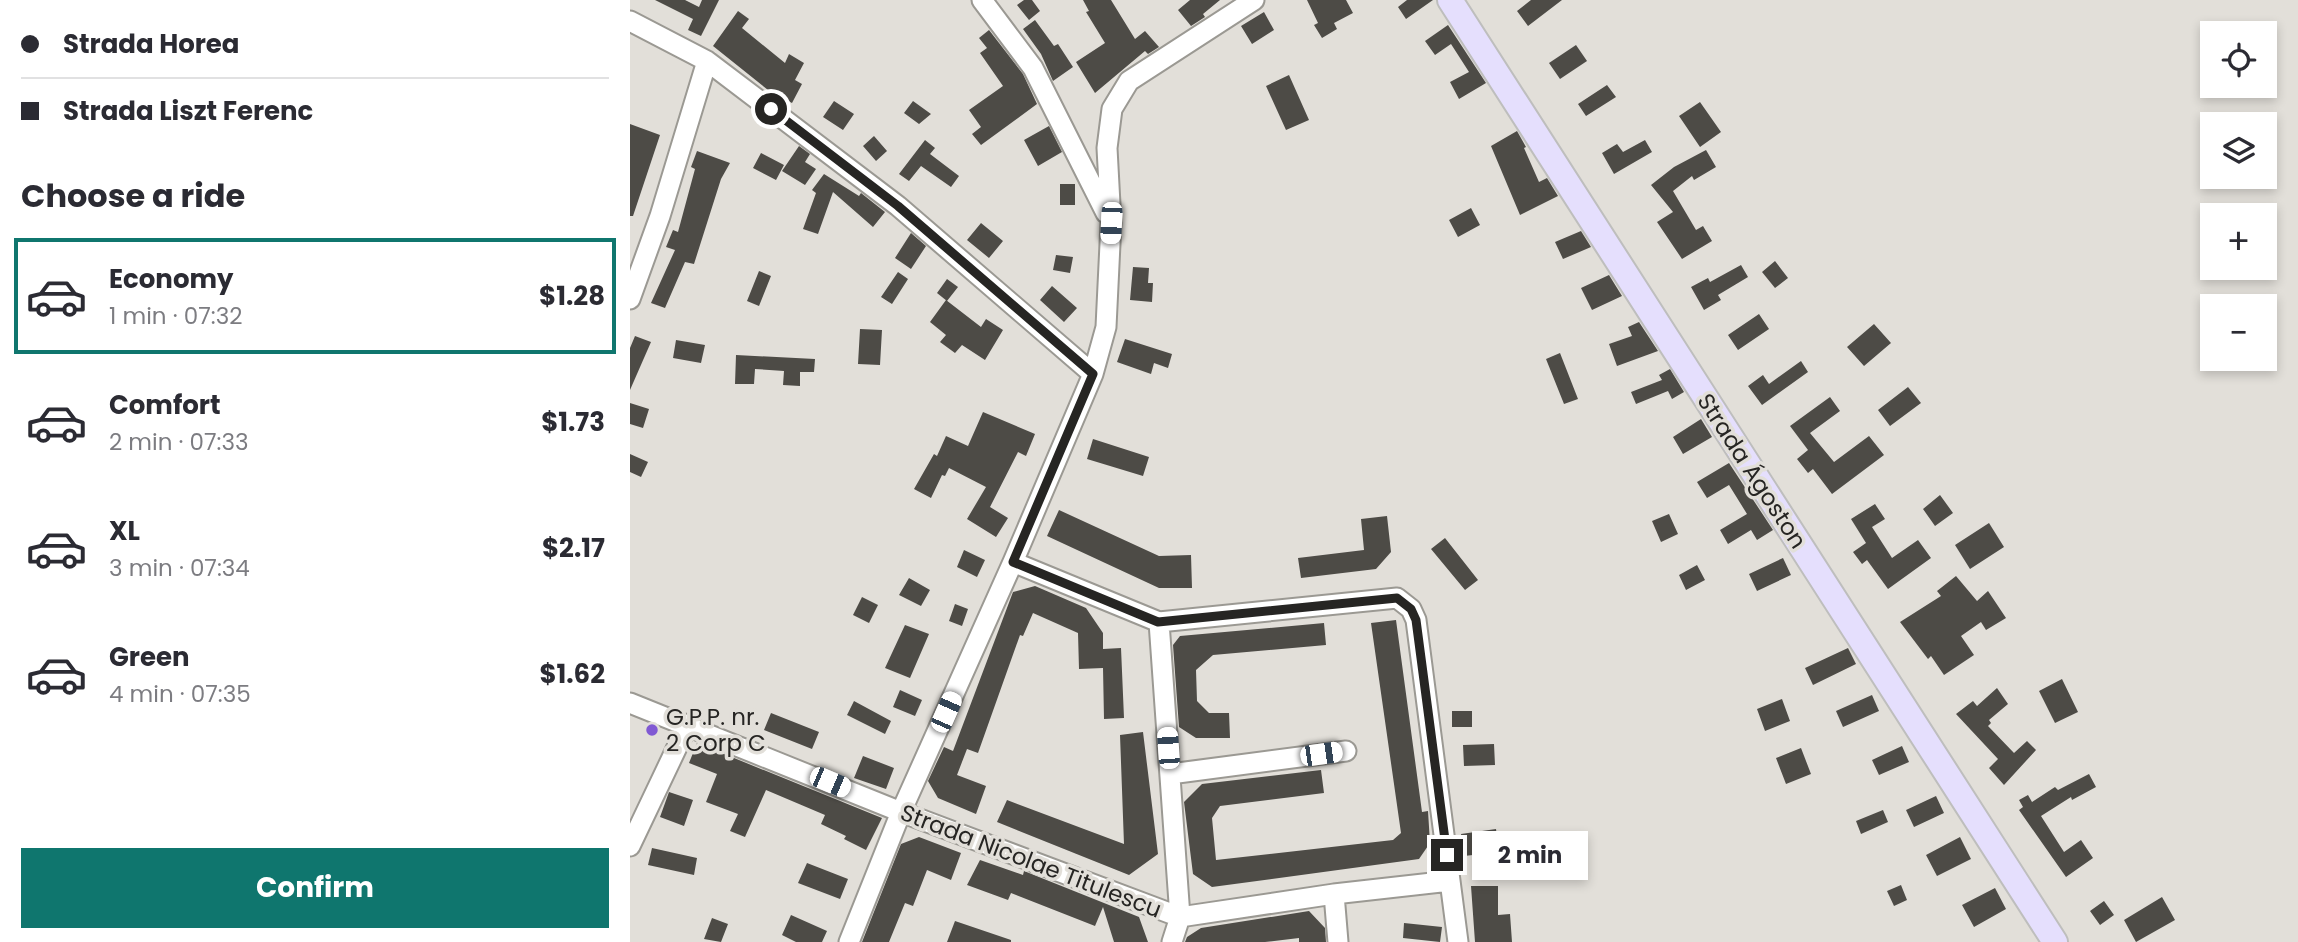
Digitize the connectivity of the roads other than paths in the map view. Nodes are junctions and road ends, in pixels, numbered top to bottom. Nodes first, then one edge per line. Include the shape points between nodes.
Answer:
1 (982, 0) edge
2 (1254, 0) edge
3 (1450, 0) edge
4 (630, 21) edge
5 (707, 61) junction
6 (1111, 223) junction
7 (630, 299) edge
8 (1093, 374) junction
9 (1013, 562) junction
10 (1158, 622) junction
11 (630, 703) edge
12 (688, 724) junction
13 (1346, 751) dead end
14 (1170, 774) junction
15 (901, 812) junction
16 (630, 846) edge
17 (1450, 881) junction
18 (1334, 894) junction
19 (1181, 917) junction
20 (849, 942) edge
21 (1172, 942) edge
22 (1338, 942) edge
23 (1458, 942) edge
24 (2055, 942) edge

1 - 6 street via 1033,68
2 - 6 street via 1129,81 1112,109 1107,148
3 - 24 main road, Strada Ágoston
4 - 5 street
5 - 7 street
5 - 8 street via 898,206
6 - 8 street via 1106,327
8 - 9 street
9 - 10 street
9 - 15 street
10 - 14 street
10 - 17 street via 1397,598 1411,609
11 - 12 street, Strada Nicolae Titulescu
12 - 15 street, Strada Nicolae Titulescu
12 - 16 street
13 - 14 street
14 - 19 street
15 - 19 street, Strada Nicolae Titulescu
15 - 20 street
17 - 18 street, Strada Nicolae Titulescu
17 - 23 street
18 - 19 street, Strada Nicolae Titulescu
18 - 22 street
19 - 21 street

